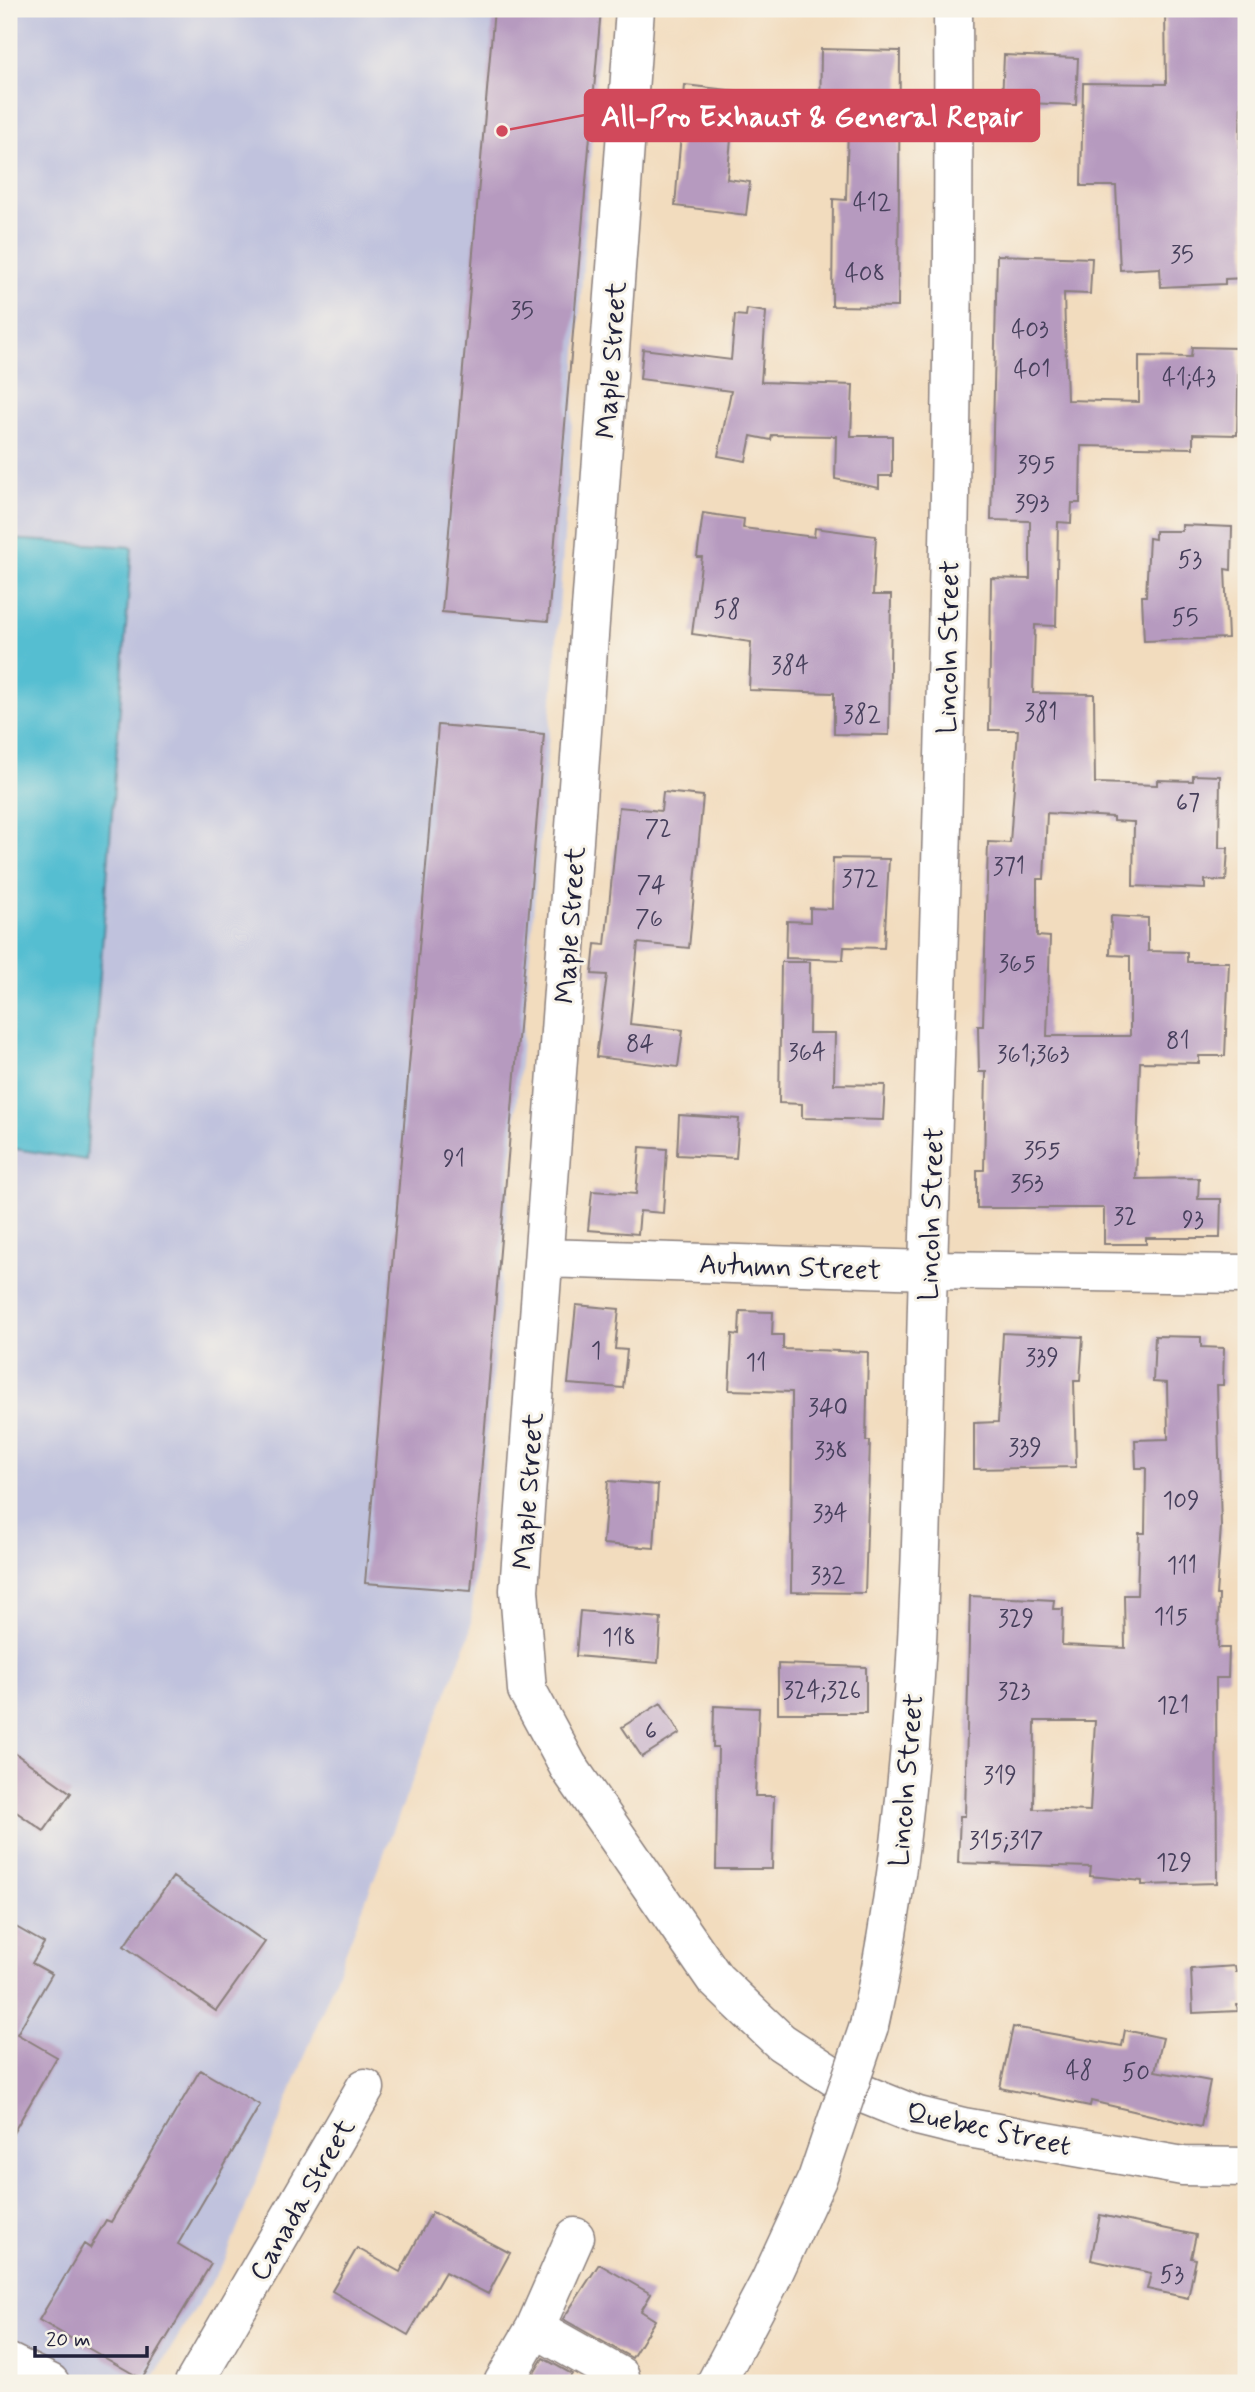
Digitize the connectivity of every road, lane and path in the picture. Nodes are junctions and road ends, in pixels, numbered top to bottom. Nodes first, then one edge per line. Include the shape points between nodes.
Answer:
1 (635, 9) edge
2 (953, 9) edge
3 (544, 1258) junction
4 (928, 1270) junction
5 (1246, 1274) edge
6 (606, 1819) joint
7 (365, 2088) dead end
8 (1246, 2167) edge
9 (575, 2237) dead end
10 (535, 2328) junction
11 (9, 2362) edge
12 (620, 2376) dead end
13 (50, 2383) edge
14 (194, 2383) edge
15 (503, 2383) edge
16 (716, 2383) edge

1 - 3 street, Maple Street
2 - 4 street, Lincoln Street via 955,223 946,750
3 - 4 street, Autumn Street
3 - 6 street, Maple Street via 519,1590 527,1690 568,1766
4 - 5 street, Autumn Street
4 - 16 street, Lincoln Street, bridge via 919,1603 895,1894 869,2026 822,2167 770,2281
6 - 8 street, Quebec Street via 715,1979 781,2042 856,2091 883,2105 963,2127 1184,2166
7 - 14 street, Canada Street
9 - 10 street
10 - 12 street
10 - 15 street
11 - 13 street

